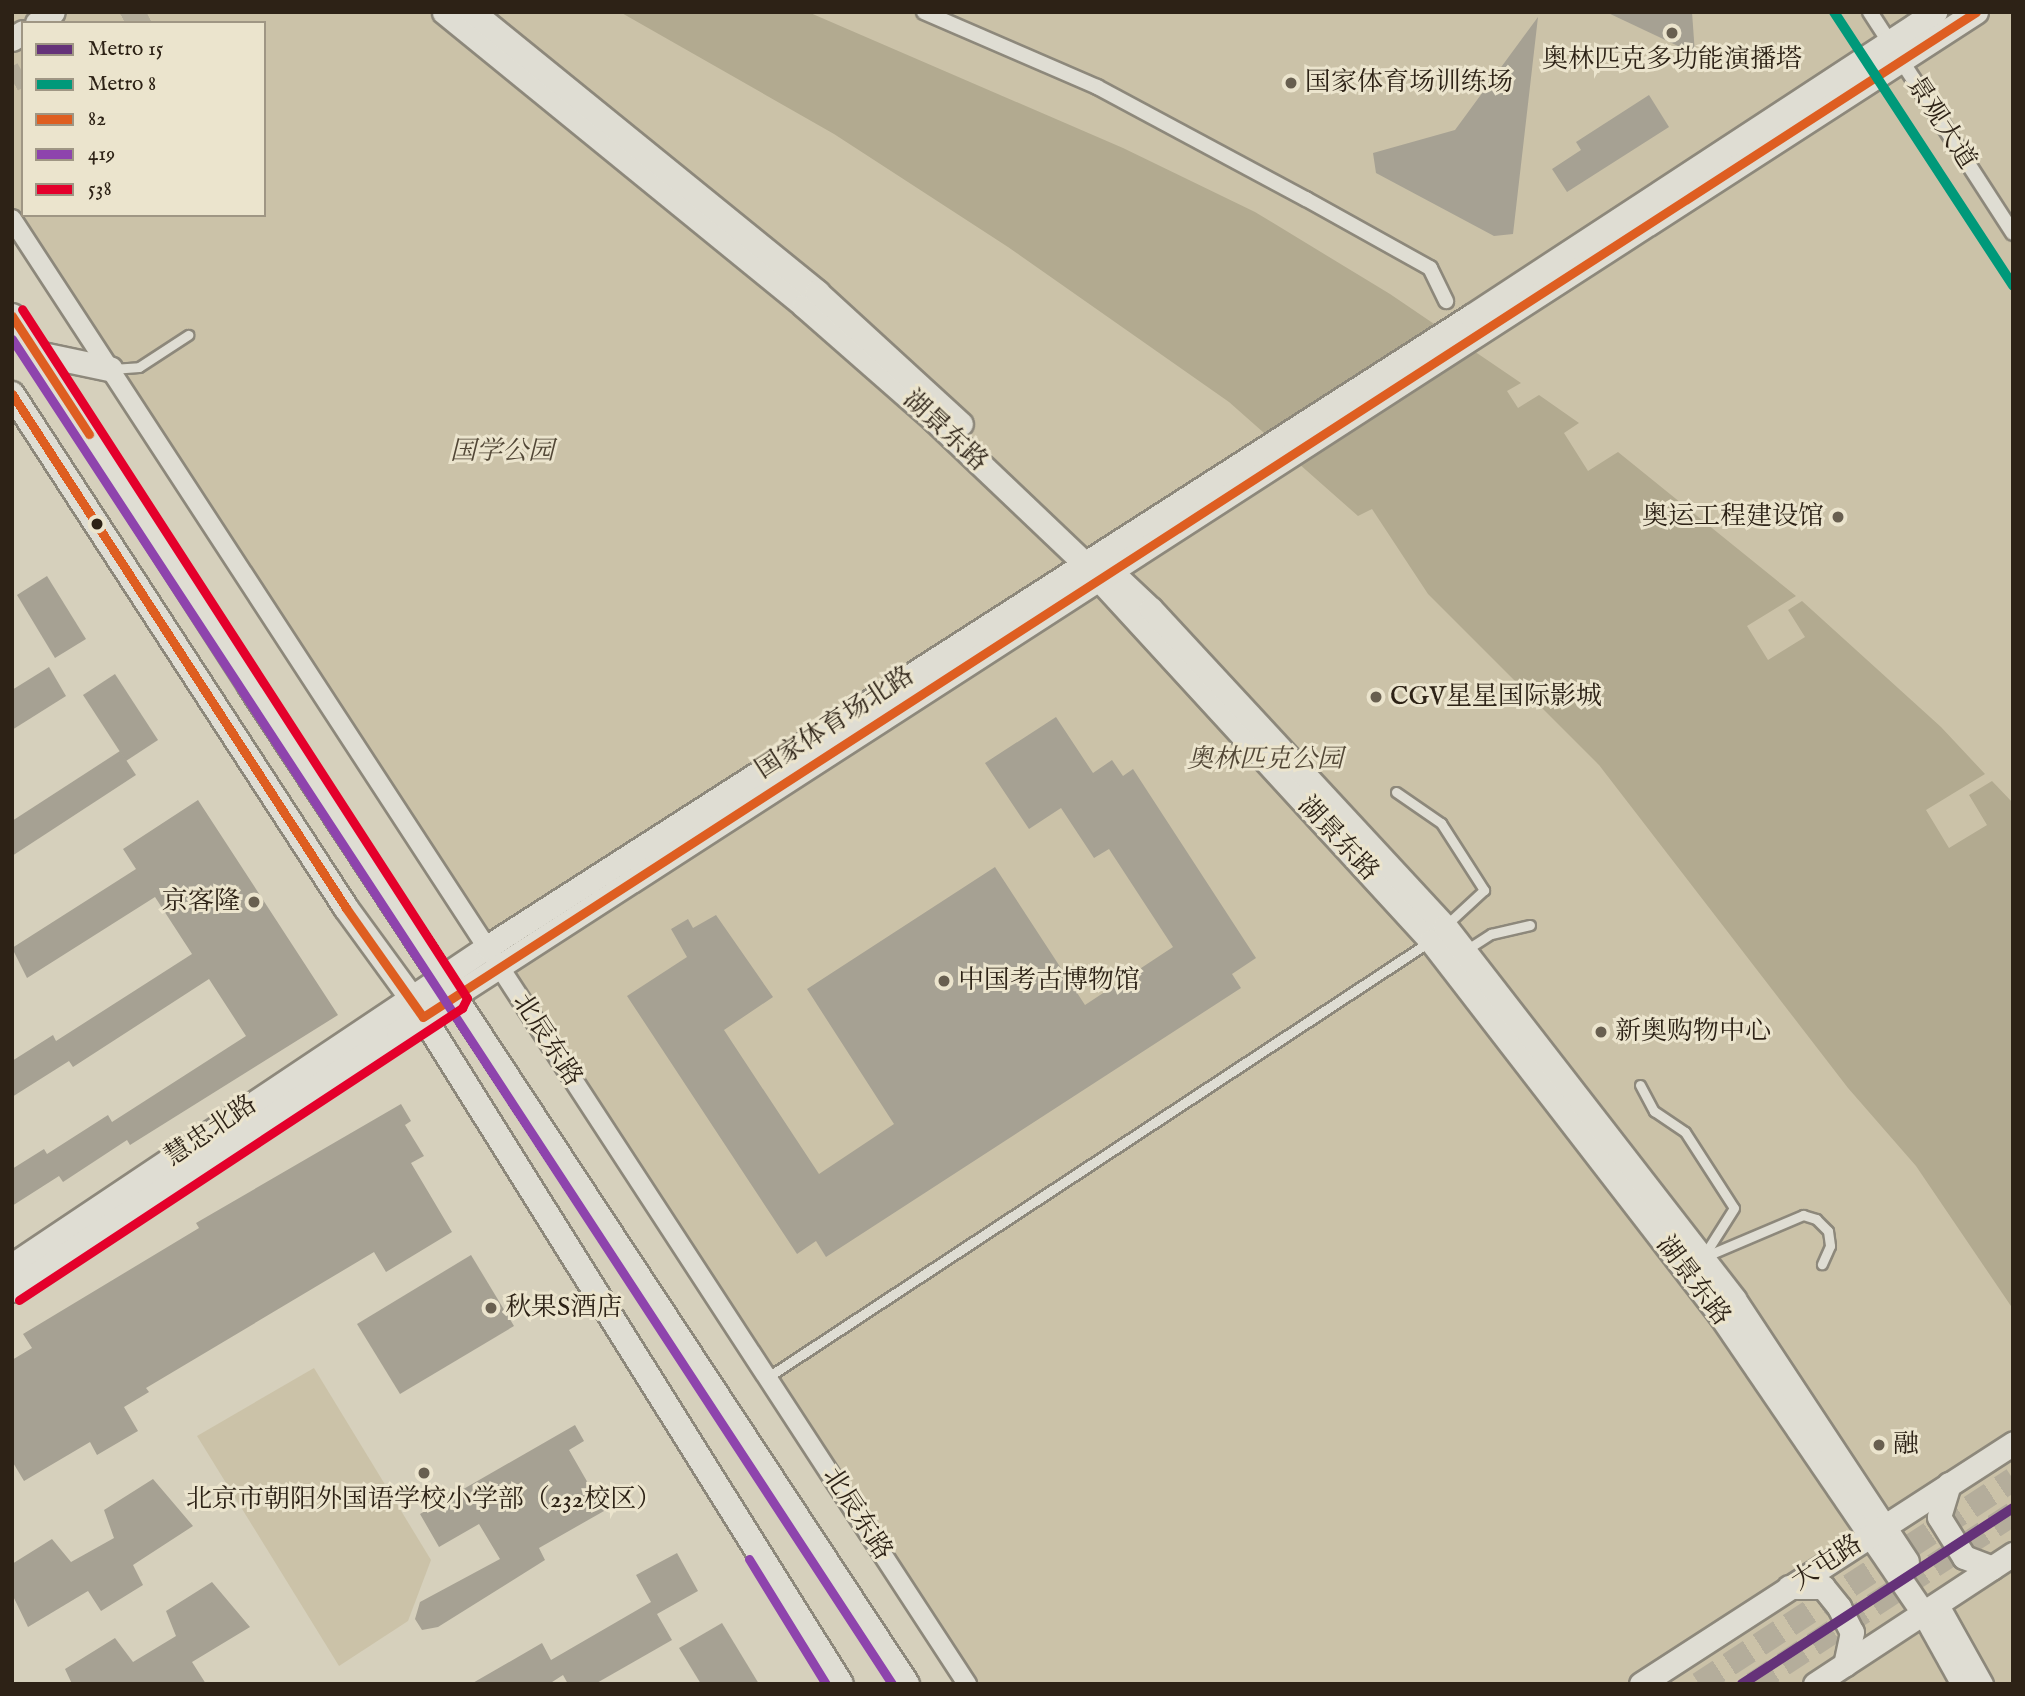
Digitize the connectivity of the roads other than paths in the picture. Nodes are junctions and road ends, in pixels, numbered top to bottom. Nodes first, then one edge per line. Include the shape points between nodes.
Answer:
1 (444, 12) edge
2 (473, 12) edge
3 (924, 12) edge
4 (1870, 12) edge
5 (1935, 12) edge
6 (1976, 12) edge
7 (1895, 52) junction
8 (12, 219) edge
9 (2013, 233) edge
10 (1446, 301) dead end
11 (12, 316) edge
12 (1469, 329) junction
13 (188, 335) dead end
14 (37, 355) junction
15 (110, 369) junction
16 (12, 394) edge
17 (1097, 567) junction
18 (1396, 792) dead end
19 (1530, 925) dead end
20 (1438, 933) junction
21 (1465, 951) junction
22 (493, 957) junction
23 (449, 989) junction
24 (417, 1007) junction
25 (1640, 1085) dead end
26 (1702, 1258) junction
27 (1822, 1264) dead end
28 (12, 1265) edge
29 (12, 1290) edge
30 (768, 1377) junction
31 (2013, 1443) edge
32 (1949, 1483) junction
33 (1878, 1530) junction
34 (2013, 1554) edge
35 (1992, 1568) junction
36 (1789, 1587) junction
37 (1930, 1610) junction
38 (1845, 1664) junction
39 (841, 1684) edge
40 (907, 1684) edge
41 (967, 1684) edge
42 (1641, 1684) edge
43 (1815, 1684) edge
44 (1963, 1684) edge
45 (1981, 1684) edge

1 - 17 street, 湖景东路 via 804,306
2 - 17 street, 湖景东路 via 817,292 946,409
3 - 10 street via 1097,87 1306,199 1430,268
4 - 7 street, 景观大道
5 - 7 street
6 - 7 street
7 - 9 street, 景观大道
7 - 12 street via 1541,294
7 - 12 street via 1514,288
8 - 15 street, 北辰东路
11 - 14 main road, 北辰东路
12 - 17 street, 国家体育场北路
13 - 15 lane via 139,367
14 - 15 main road
14 - 23 main road, 北辰东路
15 - 22 street, 北辰东路
16 - 24 main road via 346,908
17 - 20 street, 湖景东路 via 1152,609
17 - 22 street, 国家体育场北路
18 - 20 lane via 1441,823 1484,890
19 - 21 lane via 1491,934
20 - 21 street, 湖景东路
20 - 30 lane
20 - 33 street, 湖景东路
21 - 26 street, 湖景东路
22 - 23 street, 国家体育场北路
22 - 30 street, 北辰东路
23 - 24 street, 国家体育场北路
23 - 40 main road, 北辰东路
24 - 28 street, 慧忠北路
24 - 29 street, 慧忠北路
24 - 39 main road
25 - 26 lane via 1654,1111 1685,1132 1734,1208
26 - 27 lane via 1803,1215 1816,1219 1828,1231 1829,1246
26 - 33 street, 湖景东路
30 - 41 street, 北辰东路
31 - 32 street, 大屯路
32 - 33 street, 大屯路
32 - 35 street via 1939,1517 1964,1557
33 - 36 street, 大屯路
33 - 37 street, 湖景东路
34 - 35 street
35 - 37 street
36 - 38 street via 1823,1587 1839,1607 1852,1633
36 - 42 street, 大屯路
37 - 38 street
37 - 44 street, 湖景东路
37 - 45 street, 湖景东路
38 - 43 street

